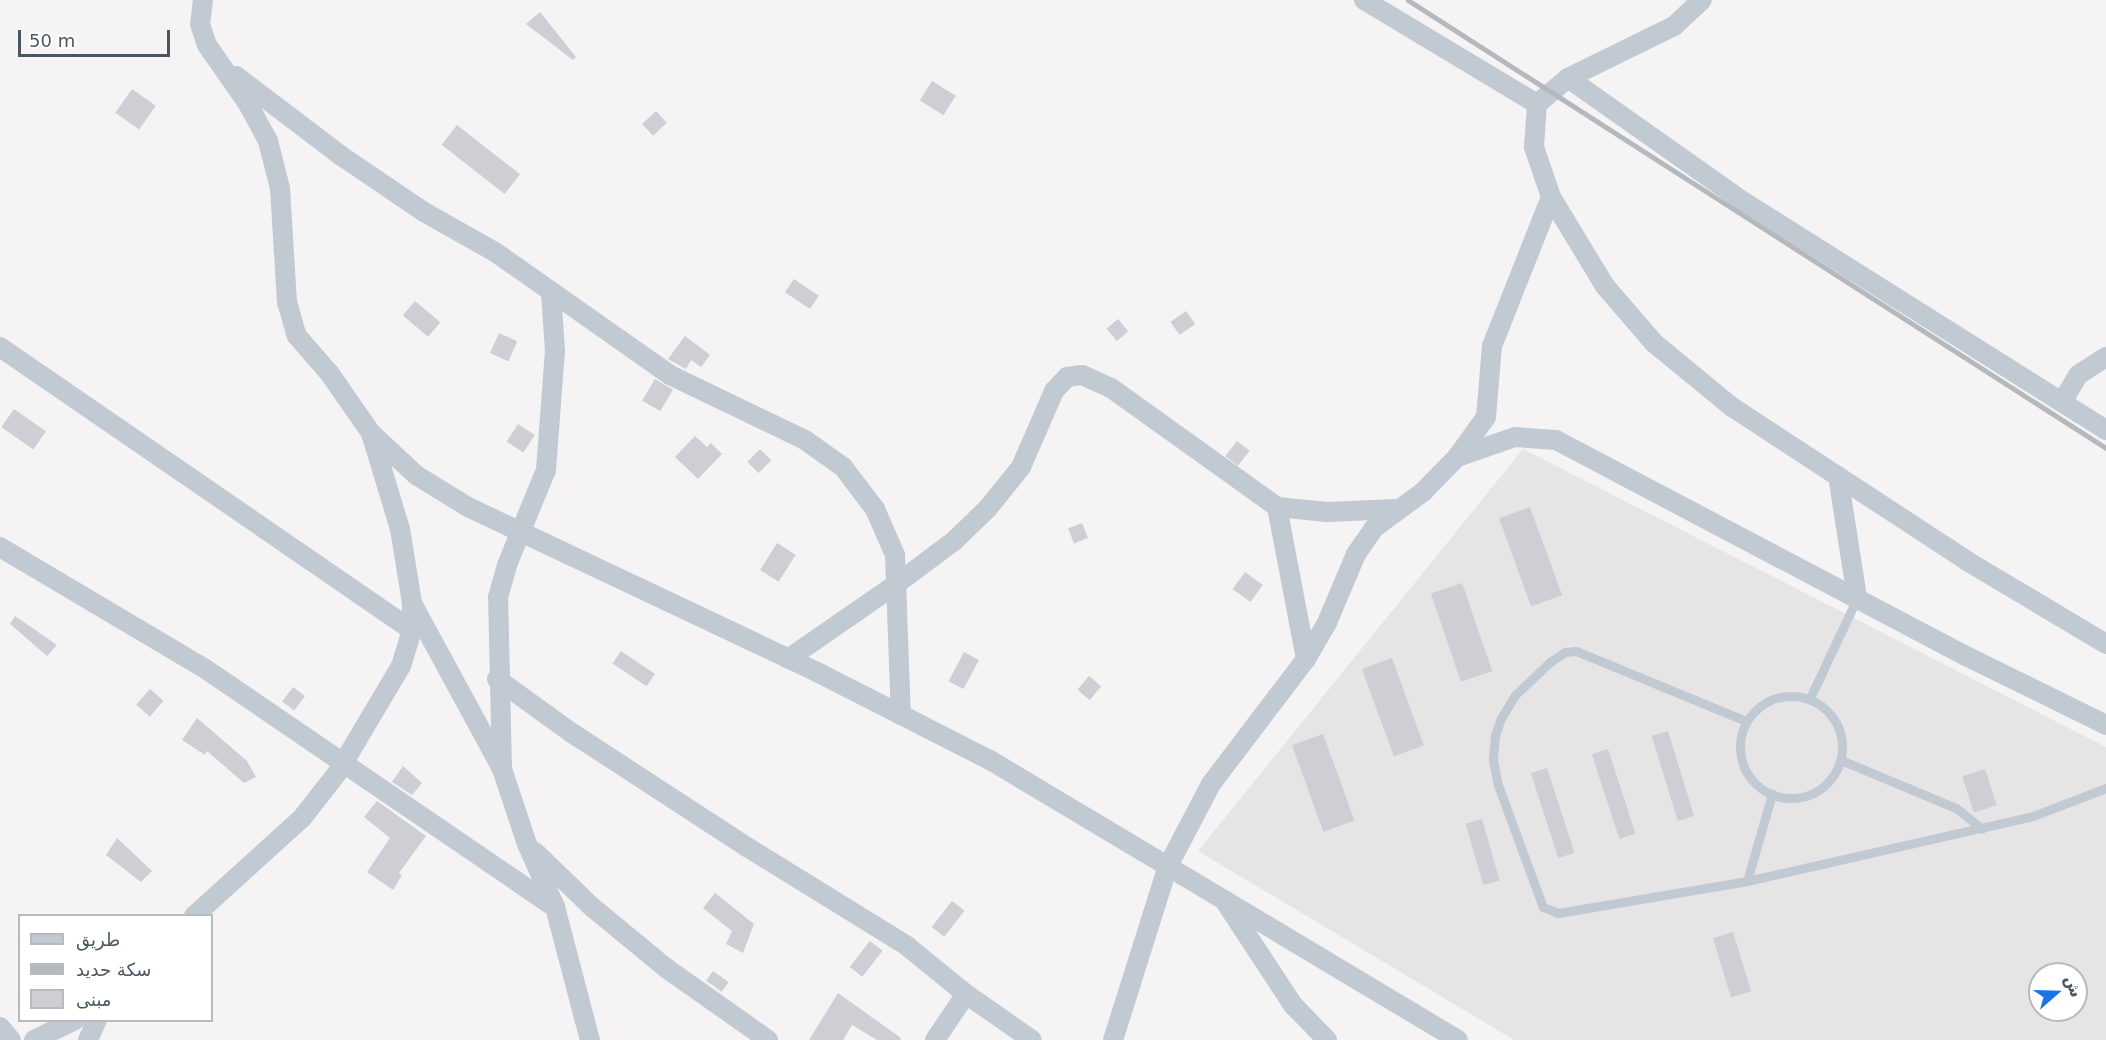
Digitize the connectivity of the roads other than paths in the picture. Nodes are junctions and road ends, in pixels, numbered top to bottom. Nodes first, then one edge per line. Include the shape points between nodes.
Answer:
1 (203, 0) edge
2 (1364, 0) edge
3 (1702, 0) edge
4 (220, 64) junction
5 (1568, 78) junction
6 (1537, 104) junction
7 (1551, 197) junction
8 (551, 292) junction
9 (0, 347) edge
10 (2106, 357) edge
11 (2062, 402) junction
12 (2106, 430) edge
13 (370, 433) junction
14 (1457, 458) junction
15 (1838, 476) junction
16 (1277, 507) junction
17 (1396, 509) junction
18 (520, 532) junction
19 (2, 553) edge
20 (899, 582) junction
21 (1857, 598) junction
22 (412, 603) junction
23 (412, 630) junction
24 (2106, 644) edge
25 (788, 659) junction
26 (1306, 659) junction
27 (497, 679) junction
28 (1810, 698) junction
29 (901, 714) junction
30 (1746, 721) junction
31 (2106, 725) edge
32 (1841, 760) junction
33 (343, 763) junction
34 (502, 769) junction
35 (2106, 788) edge
36 (1772, 794) junction
37 (1982, 829) junction
38 (527, 844) junction
39 (1167, 866) junction
40 (1747, 881) junction
41 (1223, 898) junction
42 (555, 907) junction
43 (195, 914) edge
44 (966, 994) junction
45 (71, 1022) edge
46 (95, 1022) edge
47 (0, 1027) edge
48 (587, 1037) edge
49 (11, 1040) edge
50 (34, 1040) edge
51 (88, 1040) edge
52 (768, 1040) edge
53 (935, 1040) edge
54 (1032, 1040) edge
55 (1113, 1040) edge
56 (1327, 1040) edge
57 (1458, 1040) edge

1 - 4 street via 200,24 207,45
2 - 6 street
3 - 5 street via 1674,26
4 - 8 street via 340,156
4 - 13 street via 268,141 280,188 287,302 297,336 330,374
5 - 6 street
5 - 11 street via 1744,202
6 - 7 street via 1534,147
7 - 14 street via 1492,346 1486,417
7 - 15 street via 1605,286 1653,343 1732,407
8 - 18 street via 555,351 546,470
8 - 20 street via 670,375 805,440 843,467 875,509 895,555
9 - 23 street
10 - 11 street via 2078,375
11 - 12 street
13 - 18 street via 416,475 468,507
13 - 22 street via 400,529
14 - 17 street via 1423,492
14 - 21 street via 1515,436 1556,440
15 - 21 street
15 - 24 street
16 - 17 street via 1327,512
16 - 20 street via 1111,388 1082,375 1067,377 1054,391 1021,467 988,508 954,541
16 - 26 street
17 - 26 street via 1374,528 1356,554 1326,625
18 - 25 street
18 - 27 street via 498,597
19 - 33 street via 204,668
20 - 25 street
20 - 29 street
21 - 28 lane
21 - 31 street
22 - 23 street
22 - 34 street
23 - 33 street via 401,666
25 - 29 street
26 - 39 street via 1211,784
27 - 34 street
27 - 44 street via 727,834 907,946
28 - 30 lane via 1780,696 1763,704
28 - 32 lane via 1835,723
29 - 39 street via 990,760
30 - 36 lane via 1740,749 1745,768 1755,784
30 - 40 lane via 1587,655 1564,652 1515,695 1495,735 1493,760 1498,785 1536,889 1549,912
32 - 36 lane via 1823,786 1807,794 1789,799
32 - 37 lane via 1956,808
33 - 42 street
33 - 43 street via 302,818
34 - 38 street
35 - 37 lane via 2067,805
36 - 40 lane
37 - 40 lane
38 - 42 street
38 - 52 street via 592,907 666,968
39 - 41 street
39 - 55 street
41 - 56 street via 1293,1005
41 - 57 street
42 - 48 street
44 - 53 street
44 - 54 street
45 - 50 street
46 - 51 street
47 - 49 street

